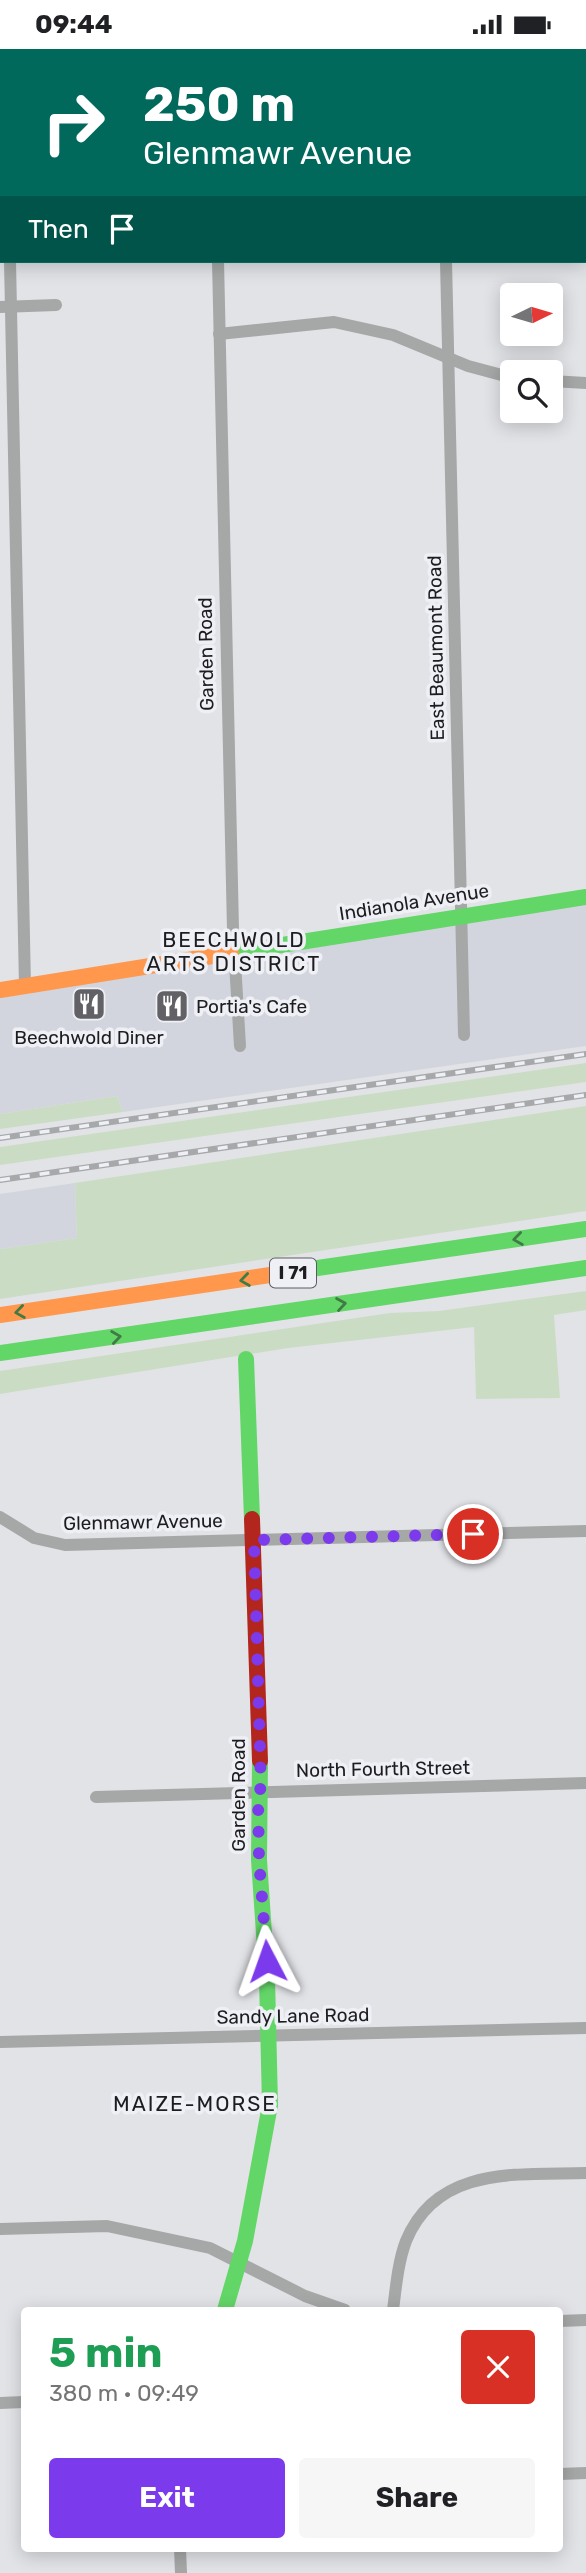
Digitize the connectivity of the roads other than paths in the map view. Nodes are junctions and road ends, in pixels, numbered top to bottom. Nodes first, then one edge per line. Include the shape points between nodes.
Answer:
1 (10, 263) edge
2 (218, 263) edge
3 (446, 263) edge
4 (56, 305) dead end
5 (6, 307) edge
6 (219, 334) junction
7 (448, 358) junction
8 (500, 374) edge
9 (563, 382) edge
10 (586, 383) edge
11 (586, 897) edge
12 (461, 916) junction
13 (234, 951) junction
14 (25, 986) junction
15 (0, 990) edge
16 (464, 1035) dead end
17 (240, 1046) dead end
18 (586, 1229) edge
19 (586, 1268) edge
20 (0, 1315) edge
21 (0, 1353) edge
22 (246, 1359) dead end
23 (0, 1517) edge
24 (586, 1531) edge
25 (254, 1540) junction
26 (586, 1783) edge
27 (260, 1791) junction
28 (96, 1797) dead end
29 (586, 2028) edge
30 (269, 2036) junction
31 (0, 2042) edge
32 (586, 2173) edge
33 (0, 2228) edge
34 (239, 2262) junction
35 (226, 2307) edge
36 (336, 2307) edge
37 (393, 2307) edge
38 (586, 2320) edge
39 (563, 2321) edge
40 (21, 2402) edge
41 (0, 2403) edge
42 (586, 2473) edge
43 (563, 2474) edge
44 (180, 2552) edge
45 (181, 2573) edge

1 - 5 street
2 - 6 street, Garden Road
3 - 7 street, East Beaumont Road
4 - 5 street
5 - 14 street
6 - 7 street via 334,322 394,335
6 - 13 street, Garden Road
7 - 8 street
7 - 12 street, East Beaumont Road
9 - 10 street
11 - 12 main road, Indianola Avenue
12 - 13 main road, Indianola Avenue
12 - 16 street, East Beaumont Road
13 - 14 main road, Indianola Avenue
13 - 17 street, Garden Road
14 - 15 main road, Indianola Avenue
18 -> 20 main road, I 71
21 -> 19 main road, I 71
22 - 25 main road, Garden Road
23 - 25 street, Glenmawr Avenue via 34,1538 65,1545
24 - 25 street, Glenmawr Avenue
25 - 27 main road, Garden Road
26 - 27 street, North Fourth Street
27 - 28 street, North Fourth Street
27 - 30 main road, Garden Road via 259,1860
29 - 30 street, Sandy Lane Road
30 - 31 street, Sandy Lane Road
30 - 34 main road, Garden Road via 270,2105
32 - 37 street via 477,2179 453,2187 435,2200 406,2241
33 - 34 street via 107,2226 210,2248
34 - 35 main road, Garden Road
34 - 36 street
38 - 39 street
40 - 41 street
42 - 43 street
44 - 45 street

